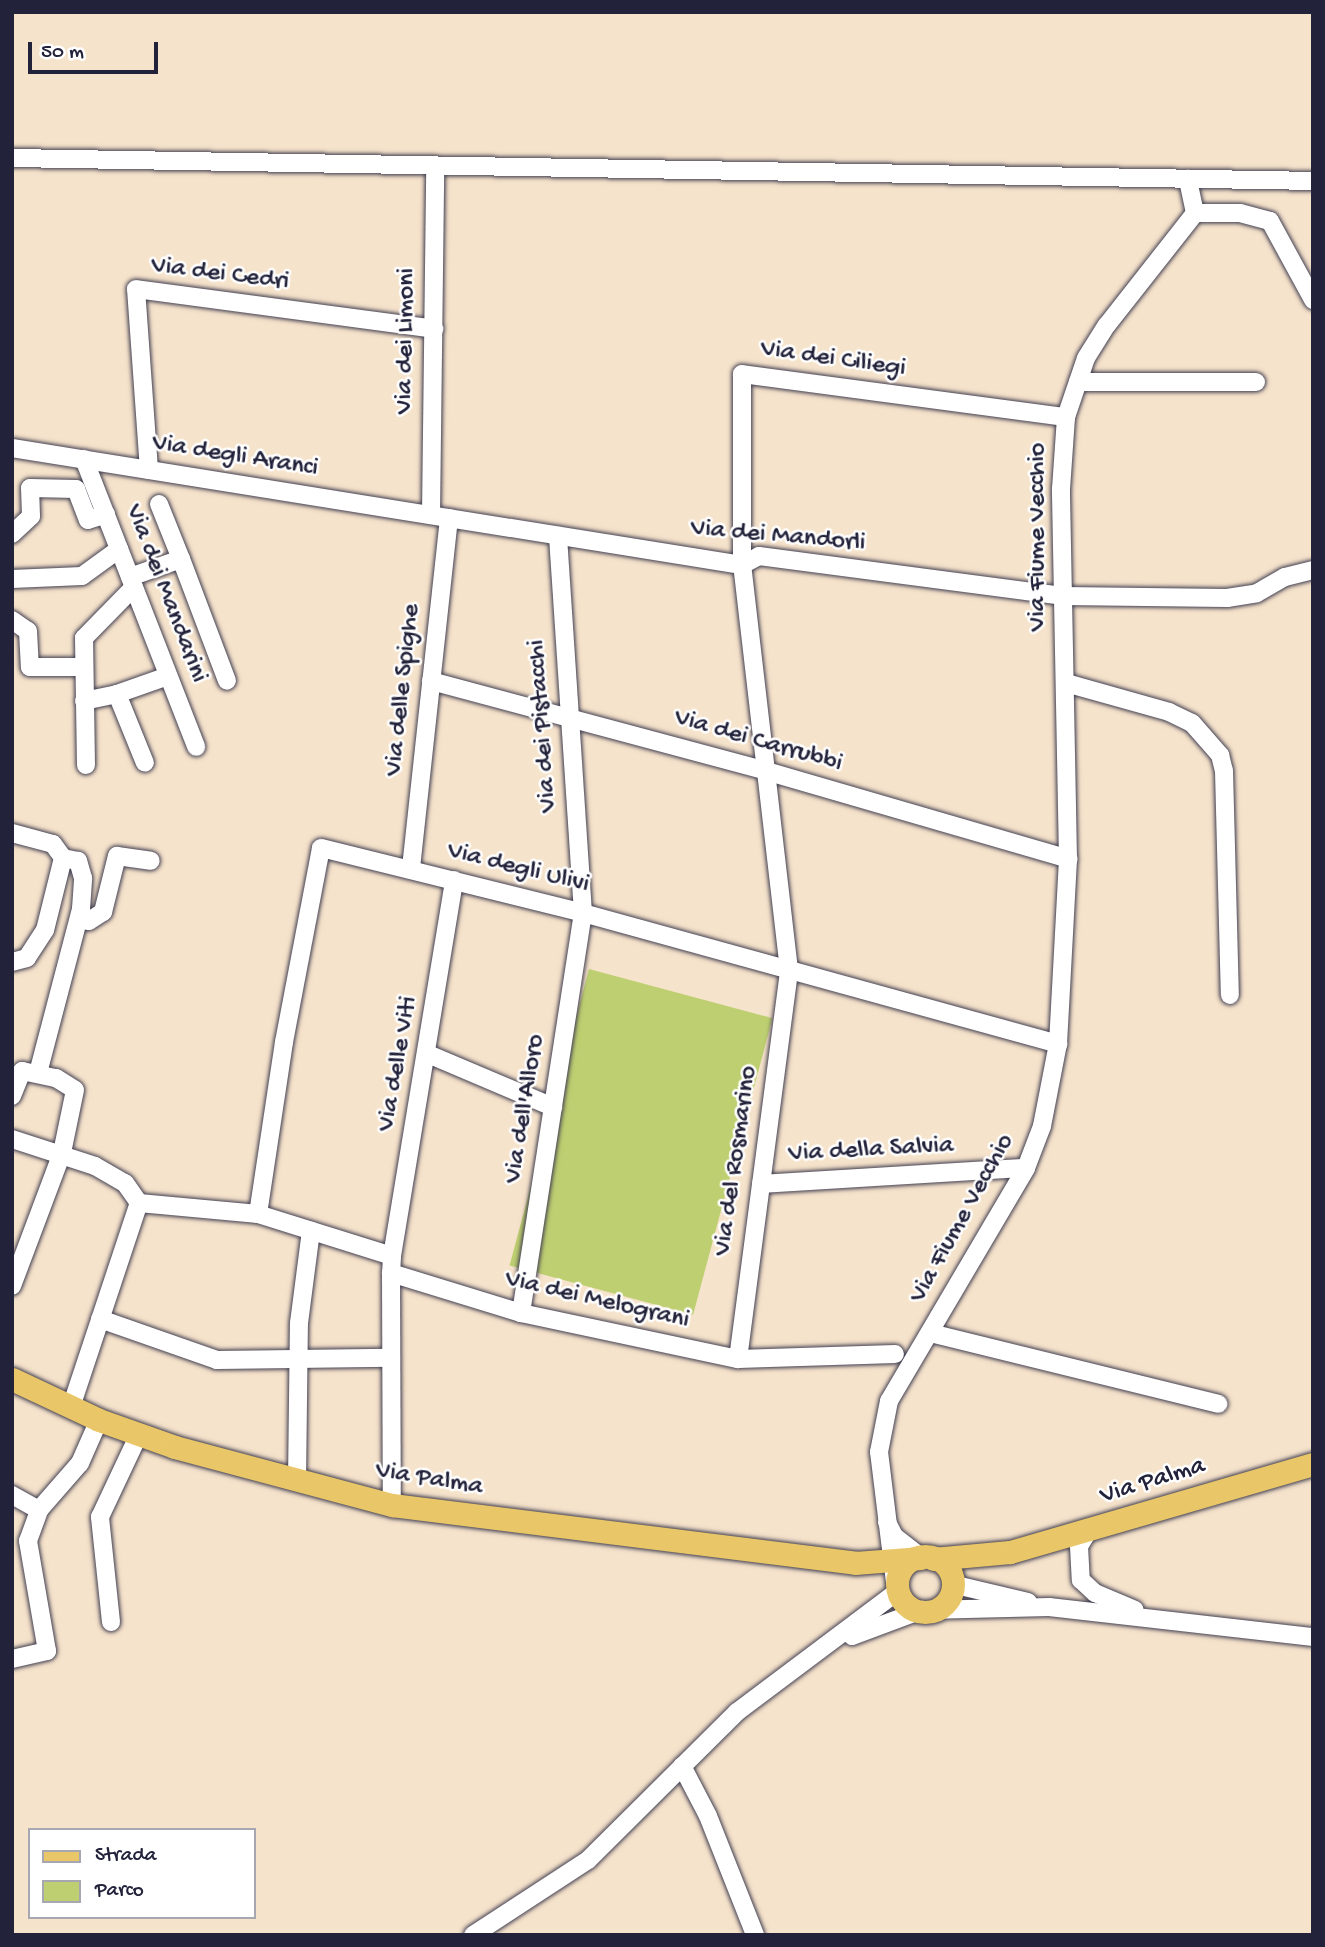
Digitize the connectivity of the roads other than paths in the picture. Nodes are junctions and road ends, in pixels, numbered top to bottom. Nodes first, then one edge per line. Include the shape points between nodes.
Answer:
1 (12, 158) edge
2 (435, 168) junction
3 (1188, 179) junction
4 (1313, 181) edge
5 (1195, 213) junction
6 (1313, 300) edge
7 (434, 329) junction
8 (1079, 382) junction
9 (1256, 382) dead end
10 (1066, 417) junction
11 (12, 448) edge
12 (84, 459) junction
13 (149, 470) junction
14 (159, 504) dead end
15 (106, 514) junction
16 (440, 517) junction
17 (12, 534) edge
18 (558, 536) junction
19 (119, 549) junction
20 (181, 559) junction
21 (742, 565) junction
22 (1313, 570) edge
23 (12, 579) edge
24 (132, 582) junction
25 (1062, 596) junction
26 (12, 620) edge
27 (82, 667) junction
28 (168, 676) junction
29 (227, 681) dead end
30 (431, 681) junction
31 (1066, 683) junction
32 (117, 694) junction
33 (84, 701) junction
34 (570, 719) junction
35 (196, 747) dead end
36 (145, 764) dead end
37 (86, 765) dead end
38 (766, 771) junction
39 (19, 834) edge
40 (63, 858) junction
41 (1068, 859) junction
42 (152, 861) dead end
43 (411, 868) junction
44 (454, 880) junction
45 (583, 913) junction
46 (79, 919) junction
47 (12, 962) edge
48 (789, 970) junction
49 (1230, 995) dead end
50 (1058, 1044) junction
51 (428, 1054) junction
52 (38, 1073) junction
53 (12, 1096) edge
54 (553, 1107) junction
55 (12, 1139) edge
56 (62, 1153) junction
57 (1026, 1168) junction
58 (761, 1184) junction
59 (139, 1203) junction
60 (258, 1214) junction
61 (311, 1231) junction
62 (391, 1265) junction
63 (12, 1286) edge
64 (521, 1313) junction
65 (100, 1319) junction
66 (930, 1333) junction
67 (895, 1354) dead end
68 (391, 1358) junction
69 (738, 1359) junction
70 (299, 1360) junction
71 (12, 1379) edge
72 (1218, 1405) dead end
73 (71, 1407) junction
74 (99, 1420) junction
75 (139, 1434) junction
76 (1313, 1464) edge
77 (297, 1482) junction
78 (12, 1495) edge
79 (392, 1505) junction
80 (39, 1510) junction
81 (884, 1516) junction
82 (1089, 1530) junction
83 (1010, 1552) junction
84 (889, 1559) junction
85 (926, 1559) junction
86 (855, 1563) junction
87 (956, 1583) junction
88 (896, 1588) junction
89 (1049, 1607) junction
90 (924, 1610) junction
91 (1148, 1615) junction
92 (111, 1622) dead end
93 (1313, 1637) edge
94 (836, 1641) junction
95 (12, 1659) edge
96 (682, 1766) junction
97 (473, 1935) edge
98 (755, 1935) edge

1 - 2 street
2 - 3 street
2 - 7 street, Via dei Limoni
3 - 4 street
3 - 5 street
5 - 6 street via 1240,213 1270,221
5 - 8 street, Via Fiume Vecchio via 1107,325
7 - 13 street, Via dei Cedri via 135,289
7 - 16 street, Via dei Limoni
8 - 9 street
8 - 10 street, Via Fiume Vecchio
10 - 21 street, Via dei Ciliegi via 742,374
10 - 25 street, Via Fiume Vecchio
11 - 12 street, Via degli Aranci
12 - 13 street, Via degli Aranci
12 - 15 street, Via dei Mandarini
13 - 16 street, Via degli Aranci
14 - 20 street
15 - 17 street via 88,520 76,489 30,488 31,516
15 - 19 street, Via dei Mandarini
16 - 18 street, Via dei Mandorli
16 - 30 street, Via delle Spighe
18 - 21 street, Via dei Mandorli
18 - 34 street, Via dei Pistacchi
19 - 23 street via 82,576
19 - 24 street, Via dei Mandarini
20 - 24 street
20 - 29 street
21 - 25 street, Via dei Mandorli via 759,556
21 - 38 street, Via del Rosmarino
22 - 25 street, Via dei Mandorli via 1285,577 1257,593 1227,598
24 - 27 street via 84,638
24 - 28 street, Via dei Mandarini
25 - 31 street, Via Fiume Vecchio
26 - 27 street via 28,631 30,667
27 - 33 street
28 - 32 street
28 - 35 street, Via dei Mandarini
30 - 34 street, Via dei Carrubbi
30 - 43 street, Via delle Spighe
31 - 41 street, Via Fiume Vecchio
31 - 49 street via 1169,712 1192,723 1220,755
32 - 33 street
32 - 36 street
33 - 37 street
34 - 38 street, Via dei Carrubbi
34 - 45 street, Via dei Pistacchi
38 - 41 street, Via dei Carrubbi
38 - 48 street, Via del Rosmarino
39 - 40 street via 53,844
40 - 46 street via 78,861 83,877
40 - 47 street via 45,930 27,958
41 - 50 street, Via Fiume Vecchio
42 - 46 street via 117,856 103,912 89,921
43 - 44 street, Via degli Ulivi
43 - 60 street, Via degli Ulivi via 321,848 284,1042
44 - 45 street, Via degli Ulivi
44 - 51 street, Via delle Viti
45 - 48 street, Via degli Ulivi
45 - 54 street, Via dell'Alloro
46 - 52 street
48 - 50 street, Via degli Ulivi
48 - 58 street, Via del Rosmarino
50 - 57 street, Via Fiume Vecchio via 1042,1126
51 - 54 street
51 - 62 street, Via delle Viti
52 - 53 street via 22,1071
52 - 56 street via 75,1090
54 - 64 street, Via dell'Alloro
55 - 56 street
56 - 59 street via 125,1183
56 - 63 street
57 - 58 street, Via della Salvia
57 - 66 street, Via Fiume Vecchio
58 - 69 street, Via del Rosmarino
59 - 60 street, Via dei Melograni
59 - 65 street
60 - 61 street, Via dei Melograni
61 - 62 street, Via dei Melograni
61 - 70 street
62 - 64 street, Via dei Melograni
62 - 68 street, Via delle Viti
64 - 69 street, Via dei Melograni
65 - 70 street via 217,1360
65 - 73 street
66 - 72 street
66 - 81 street, Via Fiume Vecchio via 889,1401 879,1452
67 - 69 street, Via dei Melograni
68 - 70 street
68 - 79 street, Via delle Viti
70 - 77 street
71 - 73 main road, Via Palma
73 - 74 main road, Via Palma
74 - 75 main road, Via Palma
74 - 80 street via 80,1463
75 - 77 main road, Via Palma
75 - 92 street via 100,1517
76 - 82 main road, Via Palma
77 - 79 main road, Via Palma
78 - 80 street
79 - 86 main road, Via Palma
80 - 95 street via 28,1541 47,1651
81 - 84 street, Via Fiume Vecchio
81 - 85 street via 894,1536
81 - 86 street via 872,1550
82 - 83 main road, Via Palma
82 - 91 street via 1079,1546 1081,1580 1096,1593
83 - 85 main road
83 - 87 main road
84 - 85 main road
84 - 86 main road
84 - 88 street, Via Fiume Vecchio
85 - 87 main road via 946,1563
85 - 88 main road via 901,1568
86 - 88 main road
87 - 89 street
87 - 90 main road via 942,1605
88 - 90 main road via 903,1602
88 - 94 street
89 - 90 street
89 - 91 street
90 - 94 street
91 - 93 street
94 - 96 street via 785,1673
96 - 97 street via 588,1860
96 - 98 street via 708,1816

